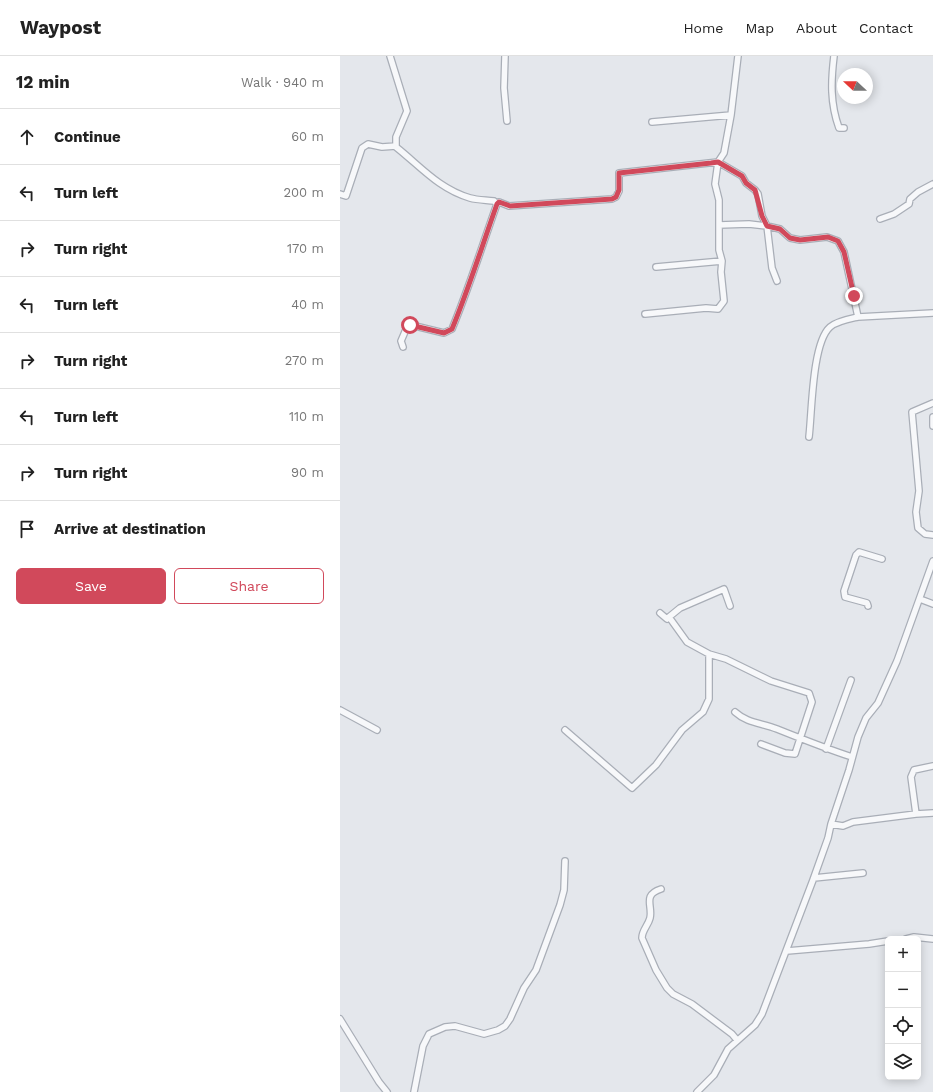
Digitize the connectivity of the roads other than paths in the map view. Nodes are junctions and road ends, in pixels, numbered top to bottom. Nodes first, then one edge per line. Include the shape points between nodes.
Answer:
1 (390, 56) edge
2 (505, 56) edge
3 (738, 56) edge
4 (834, 56) edge
5 (731, 115) junction
6 (507, 121) dead end
7 (652, 122) dead end
8 (844, 128) dead end
9 (396, 146) junction
10 (718, 162) junction
11 (933, 184) edge
12 (340, 194) edge
13 (497, 204) junction
14 (880, 219) dead end
15 (720, 225) junction
16 (767, 226) junction
17 (722, 261) junction
18 (656, 267) dead end
19 (777, 281) dead end
20 (933, 313) edge
21 (645, 314) dead end
22 (858, 317) junction
23 (403, 347) dead end
24 (933, 403) edge
25 (933, 416) edge
26 (933, 426) edge
27 (809, 437) dead end
28 (933, 535) edge
29 (882, 559) dead end
30 (933, 561) edge
31 (920, 599) junction
32 (933, 604) edge
33 (730, 606) dead end
34 (868, 606) dead end
35 (660, 613) dead end
36 (669, 617) junction
37 (709, 654) junction
38 (851, 680) dead end
39 (340, 710) edge
40 (735, 712) dead end
41 (377, 730) dead end
42 (565, 730) dead end
43 (801, 739) junction
44 (760, 744) dead end
45 (826, 749) junction
46 (852, 757) junction
47 (933, 766) edge
48 (933, 813) edge
49 (916, 814) junction
50 (831, 824) junction
51 (565, 861) dead end
52 (863, 873) dead end
53 (814, 878) junction
54 (661, 889) dead end
55 (921, 937) edge
56 (933, 938) edge
57 (885, 941) edge
58 (787, 951) junction
59 (340, 1019) edge
60 (737, 1040) junction
61 (387, 1092) edge
62 (414, 1092) edge
63 (697, 1092) edge

1 - 9 street via 407,111
2 - 6 street
3 - 5 street
4 - 8 street via 832,101 839,128
5 - 7 street
5 - 10 street via 724,154
9 - 12 street via 368,144 362,148 346,196
9 - 13 street via 444,186 471,198 494,201
10 - 13 street via 619,173 619,190 612,199 510,206 499,202
10 - 15 street via 715,184 719,200
10 - 16 street via 742,176 755,190
11 - 14 street via 918,192 910,199 909,204 894,214
13 - 23 street via 452,329 444,333 410,325 401,341
15 - 16 street
15 - 17 street via 719,250
16 - 19 street via 772,268
16 - 22 street via 780,229 790,238 800,240 828,237 838,241 844,252
17 - 18 street
17 - 21 street via 720,272 724,301 718,309
20 - 22 street
22 - 27 street via 830,326 822,336 816,362
24 - 28 street via 912,412 918,528 925,534
25 - 26 street
29 - 34 street via 859,552 844,591 845,597 867,603
30 - 31 street
31 - 32 street
31 - 46 street via 897,661 878,703 866,718
33 - 36 street via 724,589 680,608
35 - 36 street via 666,619
36 - 37 street via 687,642
37 - 42 street via 709,698 703,712 682,730 656,765 632,788
37 - 43 street via 726,659 771,681 809,693 812,702
38 - 45 street
39 - 41 street
40 - 43 street via 753,723
43 - 44 street via 795,754
43 - 45 street
45 - 46 street
46 - 50 street
47 - 49 street via 914,770 911,777
48 - 49 street
49 - 50 street via 853,822 843,826
50 - 53 street
51 - 62 street via 564,890 560,905 536,970 524,988 510,1019 498,1030 484,1034 455,1026 429,1034 423,1046
52 - 53 street
53 - 58 street
54 - 60 street via 654,892 650,898 650,917 642,934 659,976 672,994 692,1004
55 - 56 street
57 - 58 street
58 - 60 street via 762,1014 755,1025
59 - 61 street
60 - 63 street via 725,1053 714,1075

